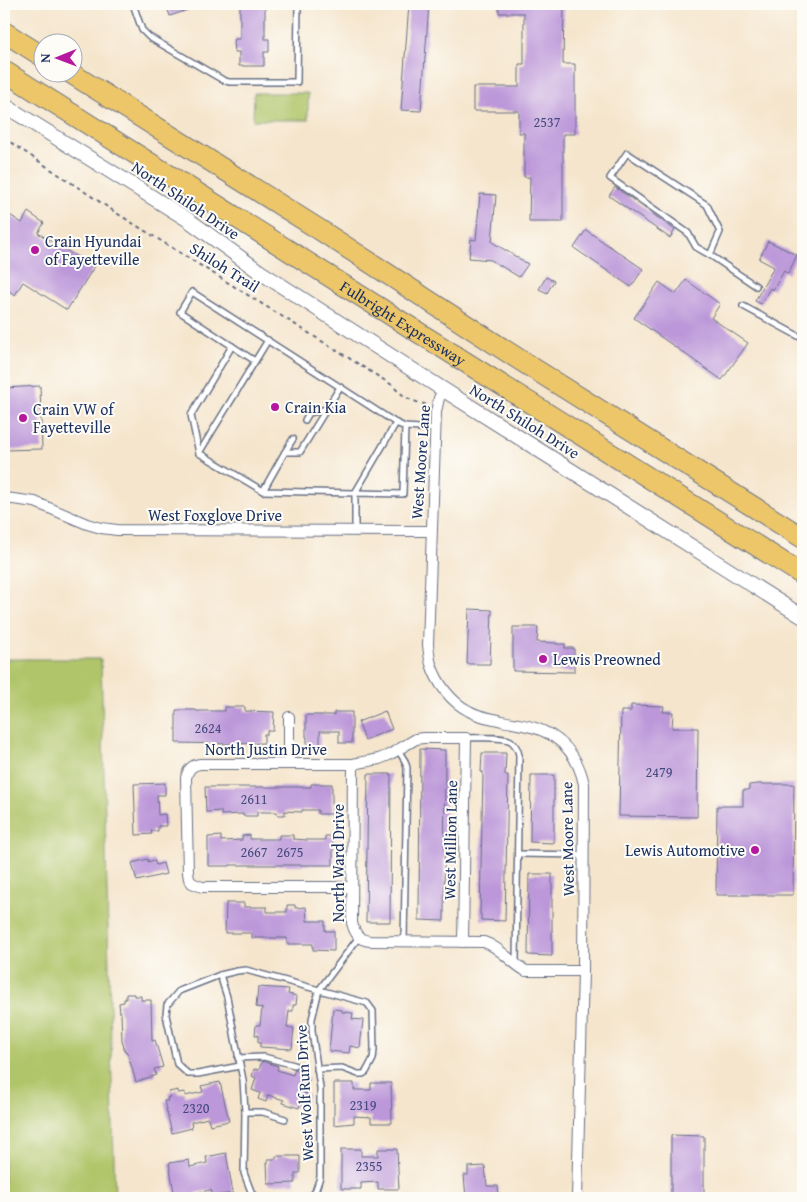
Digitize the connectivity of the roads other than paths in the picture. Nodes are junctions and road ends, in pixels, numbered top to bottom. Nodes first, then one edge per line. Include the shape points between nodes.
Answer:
1 (133, 4) edge
2 (298, 4) edge
3 (4, 32) edge
4 (32, 50) edge
5 (4, 71) edge
6 (82, 80) edge
7 (4, 105) edge
8 (710, 255) junction
9 (756, 286) dead end
10 (743, 306) dead end
11 (803, 337) edge
12 (268, 340) junction
13 (232, 346) junction
14 (255, 361) junction
15 (340, 387) junction
16 (444, 390) junction
17 (327, 409) junction
18 (305, 420) dead end
19 (396, 423) junction
20 (405, 427) junction
21 (435, 428) junction
22 (293, 439) dead end
23 (286, 452) junction
24 (199, 453) junction
25 (263, 491) junction
26 (356, 493) junction
27 (4, 498) edge
28 (355, 530) junction
29 (431, 531) junction
30 (803, 538) edge
31 (803, 575) edge
32 (803, 616) edge
33 (289, 717) dead end
34 (466, 738) junction
35 (398, 749) junction
36 (289, 764) junction
37 (353, 764) junction
38 (518, 854) junction
39 (584, 854) junction
40 (352, 887) junction
41 (359, 938) junction
42 (404, 942) junction
43 (463, 942) junction
44 (516, 964) junction
45 (583, 971) junction
46 (220, 975) junction
47 (318, 990) junction
48 (238, 1058) junction
49 (294, 1065) dead end
50 (240, 1066) junction
51 (317, 1069) junction
52 (245, 1112) junction
53 (285, 1119) dead end
54 (315, 1192) junction
55 (255, 1198) edge
56 (309, 1198) edge
57 (325, 1198) edge
58 (577, 1198) edge

1 - 2 lane via 142,30 149,37 229,82 297,82
3 - 4 highway
5 - 31 highway, Fulbright Expressway
6 - 30 highway, Fulbright Expressway
7 - 16 street, North Shiloh Drive via 187,219 260,272
8 - 8 lane via 696,246 688,233 610,178 627,153 707,205 720,232
8 - 9 lane
10 - 11 lane
12 - 13 lane via 192,292 180,312
12 - 14 lane
12 - 15 lane
13 - 14 lane
13 - 24 lane via 191,415
14 - 24 lane
15 - 17 lane
15 - 19 lane
16 - 21 street, West Moore Lane via 439,398
16 - 32 street, North Shiloh Drive
17 - 18 lane via 309,413
17 - 23 lane via 300,452
19 - 20 lane
19 - 26 lane
20 - 21 lane
20 - 26 lane via 403,494
21 - 29 street, West Moore Lane
22 - 23 lane
23 - 25 lane
24 - 25 lane
25 - 26 lane
26 - 28 lane
27 - 28 street, West Foxglove Drive via 35,502 87,524 117,530
28 - 29 street, West Foxglove Drive
29 - 39 street, West Moore Lane via 428,645 431,664 439,681 447,695 469,712 542,730 565,746 581,772 584,784
33 - 36 street
34 - 35 street, North Justin Drive via 416,739
34 - 38 lane via 503,739 516,745 519,755
34 - 43 street, West Million Lane
35 - 37 street, North Justin Drive via 378,759
35 - 42 lane via 407,768
36 - 37 street, North Justin Drive
36 - 40 street, North Justin Drive via 200,764 190,768 186,778 189,879 202,887
37 - 40 street, North Ward Drive
38 - 39 lane
38 - 44 lane
39 - 45 street, West Moore Lane
40 - 41 street, North Ward Drive via 352,924
41 - 42 street, North Ward Drive via 370,942
41 - 47 lane, West Wolf Run Drive
42 - 43 street, North Ward Drive
43 - 44 street, North Ward Drive via 494,946
44 - 45 street, North Ward Drive via 533,972
45 - 58 street, West Moore Lane
46 - 47 lane via 246,970
46 - 48 lane
46 - 50 lane via 179,991 167,1005 166,1015 177,1064 188,1074
47 - 51 lane, West Wolf Run Drive via 312,1019
47 - 51 lane via 366,1002 371,1007 374,1050 373,1060 363,1074 342,1068
48 - 49 lane via 264,1057
48 - 50 lane
50 - 52 lane
51 - 54 lane, West Wolf Run Drive via 320,1177
52 - 53 lane via 263,1112
52 - 55 lane via 244,1173
54 - 56 lane
54 - 57 lane

